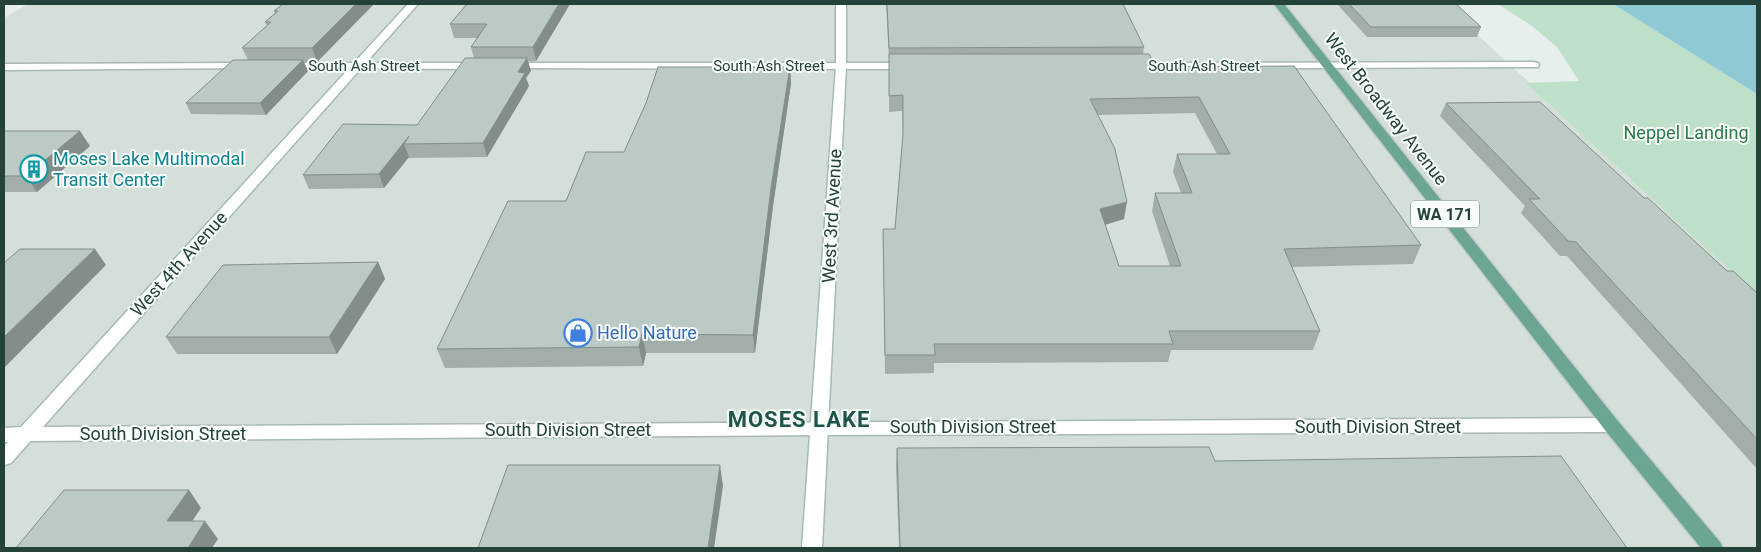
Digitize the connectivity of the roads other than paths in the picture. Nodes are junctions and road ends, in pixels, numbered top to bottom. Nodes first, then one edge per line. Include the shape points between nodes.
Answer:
1 (412, 4) edge
2 (841, 4) edge
3 (1279, 4) edge
4 (257, 66) edge
5 (276, 66) edge
6 (357, 66) junction
7 (840, 66) junction
8 (920, 66) edge
9 (1128, 66) edge
10 (1329, 66) junction
11 (1534, 66) dead end
12 (4, 67) edge
13 (1611, 425) junction
14 (819, 428) junction
15 (4, 434) edge
16 (25, 434) junction
17 (4, 458) edge
18 (812, 548) edge
19 (1713, 548) edge

1 - 6 street, West 4th Avenue
2 - 7 street, West 3rd Avenue
3 - 10 main road, West Broadway Avenue / WA 171
4 - 12 street
5 - 6 street, South Ash Street
6 - 7 street, South Ash Street
6 - 16 street, West 4th Avenue
7 - 8 street, South Ash Street
7 - 14 street, West 3rd Avenue
9 - 10 street, South Ash Street
10 - 11 street, South Ash Street
10 - 13 main road, West Broadway Avenue / WA 171
13 - 14 street, South Division Street
13 - 19 main road, WA 171
14 - 16 street, South Division Street
14 - 18 street, West 3rd Avenue
15 - 16 street, South Division Street
16 - 17 street, West 4th Avenue

